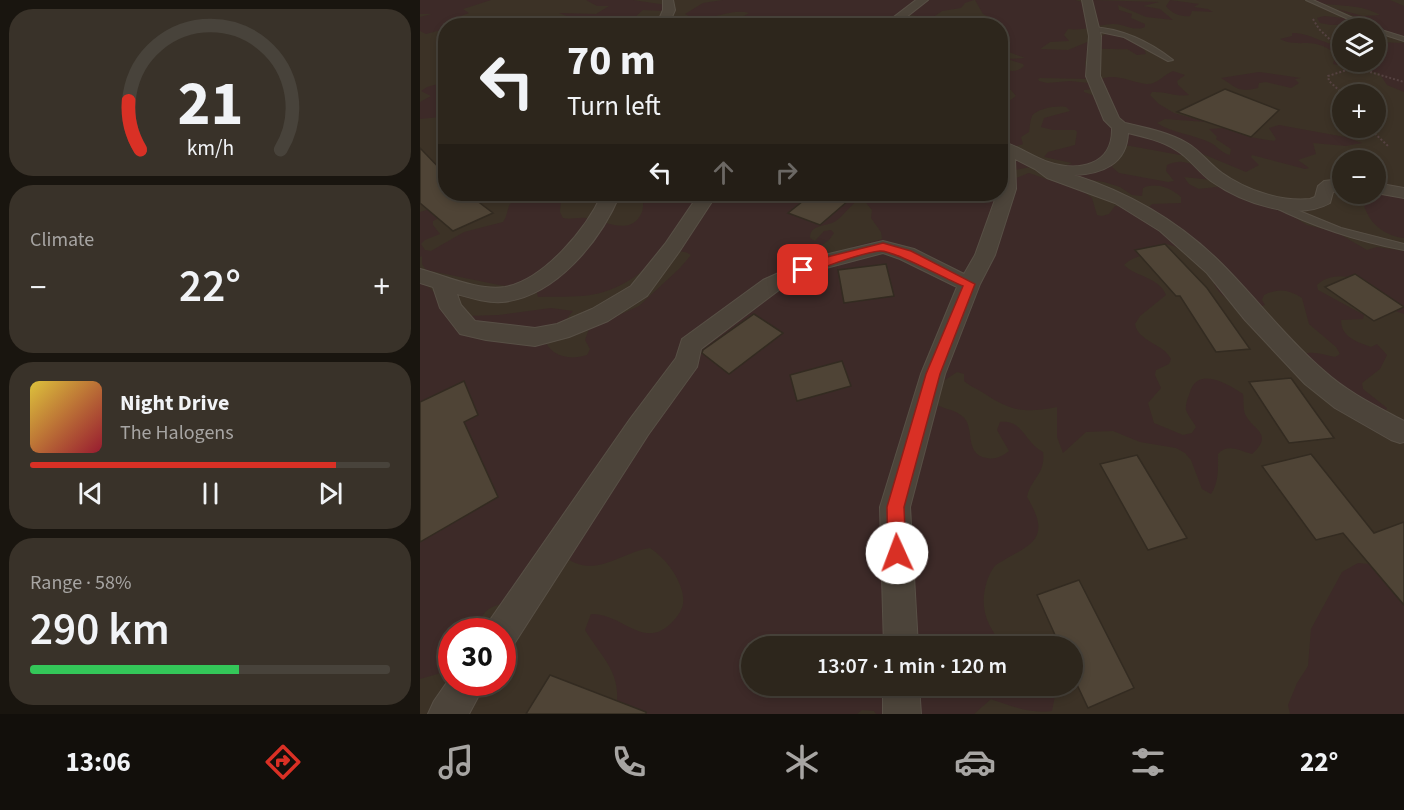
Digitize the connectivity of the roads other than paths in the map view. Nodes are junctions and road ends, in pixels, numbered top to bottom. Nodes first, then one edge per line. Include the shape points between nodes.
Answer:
1 (668, 0) edge
2 (923, 0) edge
3 (1087, 0) edge
4 (1309, 0) edge
5 (666, 18) edge
6 (898, 18) edge
7 (1349, 18) edge
8 (1094, 29) junction
9 (1386, 33) edge
10 (1404, 39) edge
11 (1170, 60) dead end
12 (1120, 126) junction
13 (1008, 149) edge
14 (1042, 165) junction
15 (1332, 185) edge
16 (1386, 190) edge
17 (1404, 193) edge
18 (1264, 198) junction
19 (608, 201) edge
20 (703, 201) edge
21 (1003, 201) edge
22 (1404, 246) edge
23 (420, 276) edge
24 (969, 284) junction
25 (443, 285) junction
26 (1400, 432) dead end
27 (511, 618) edge
28 (901, 636) edge
29 (459, 696) edge
30 (901, 696) edge
31 (447, 714) edge
32 (902, 714) edge

1 - 5 street
2 - 6 street
3 - 8 street
4 - 7 lane
8 - 11 lane via 1133,36
8 - 12 street via 1093,76 1112,120
9 - 10 lane
12 - 14 street via 1113,158 1087,169 1057,170
12 - 18 street via 1168,140 1190,152 1217,178
13 - 14 street
14 - 26 street via 1053,174 1121,199 1167,226 1214,268 1252,314 1314,377 1344,401
15 - 18 street via 1324,190 1319,203 1309,206
16 - 17 street
18 - 22 lane via 1326,227
19 - 25 street via 573,252 550,273 526,287 504,294
20 - 25 street via 639,291 600,315 561,331 535,337 468,328 451,308
21 - 24 street via 985,255
23 - 25 street
24 - 27 street via 907,254 883,247 819,263 771,285 690,345 688,360
24 - 28 street via 933,374 895,507
29 - 31 street
30 - 32 street

